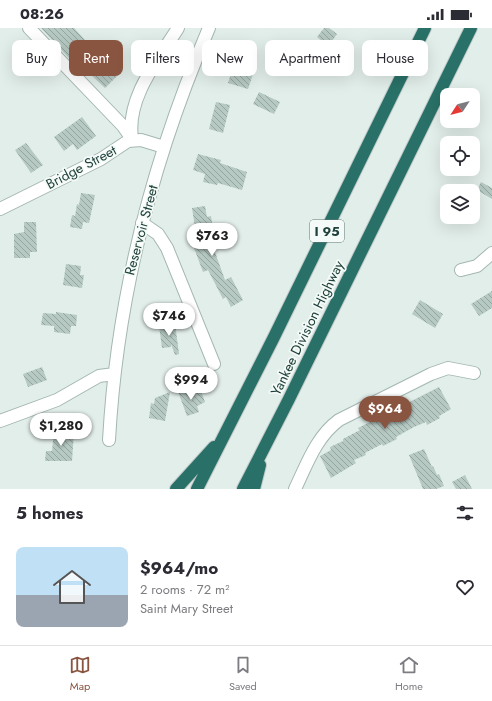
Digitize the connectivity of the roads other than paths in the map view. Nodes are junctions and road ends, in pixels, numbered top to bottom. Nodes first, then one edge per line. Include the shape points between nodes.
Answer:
1 (29, 28) edge
2 (178, 28) edge
3 (208, 28) edge
4 (425, 28) edge
5 (471, 28) edge
6 (132, 140) junction
7 (164, 147) junction
8 (0, 209) edge
9 (142, 222) junction
10 (492, 253) edge
11 (461, 270) dead end
12 (214, 364) dead end
13 (474, 373) dead end
14 (114, 374) junction
15 (0, 421) edge
16 (226, 432) junction
17 (109, 440) dead end
18 (264, 448) junction
19 (176, 489) edge
20 (197, 489) edge
21 (243, 489) edge
22 (254, 489) edge
23 (295, 489) edge

1 - 6 street via 123,126
2 - 6 street via 141,91 131,120
3 - 7 street, Reservoir Street
4 - 16 highway, Yankee Division Highway / I 95
5 - 18 highway, Yankee Division Highway / I 95
6 - 7 street, Bridge Street
6 - 8 street, Bridge Street via 101,159
7 - 9 street, Reservoir Street
9 - 12 street via 158,234 169,252
9 - 14 street, Reservoir Street via 126,290
10 - 11 street via 477,266
13 - 23 street via 448,368 339,420 319,439
14 - 15 street via 99,376 58,400
14 - 17 street, Reservoir Street
16 - 19 highway
16 - 20 highway, Yankee Division Highway / I 95
18 - 21 highway, Yankee Division Highway / I 95
18 - 22 highway

